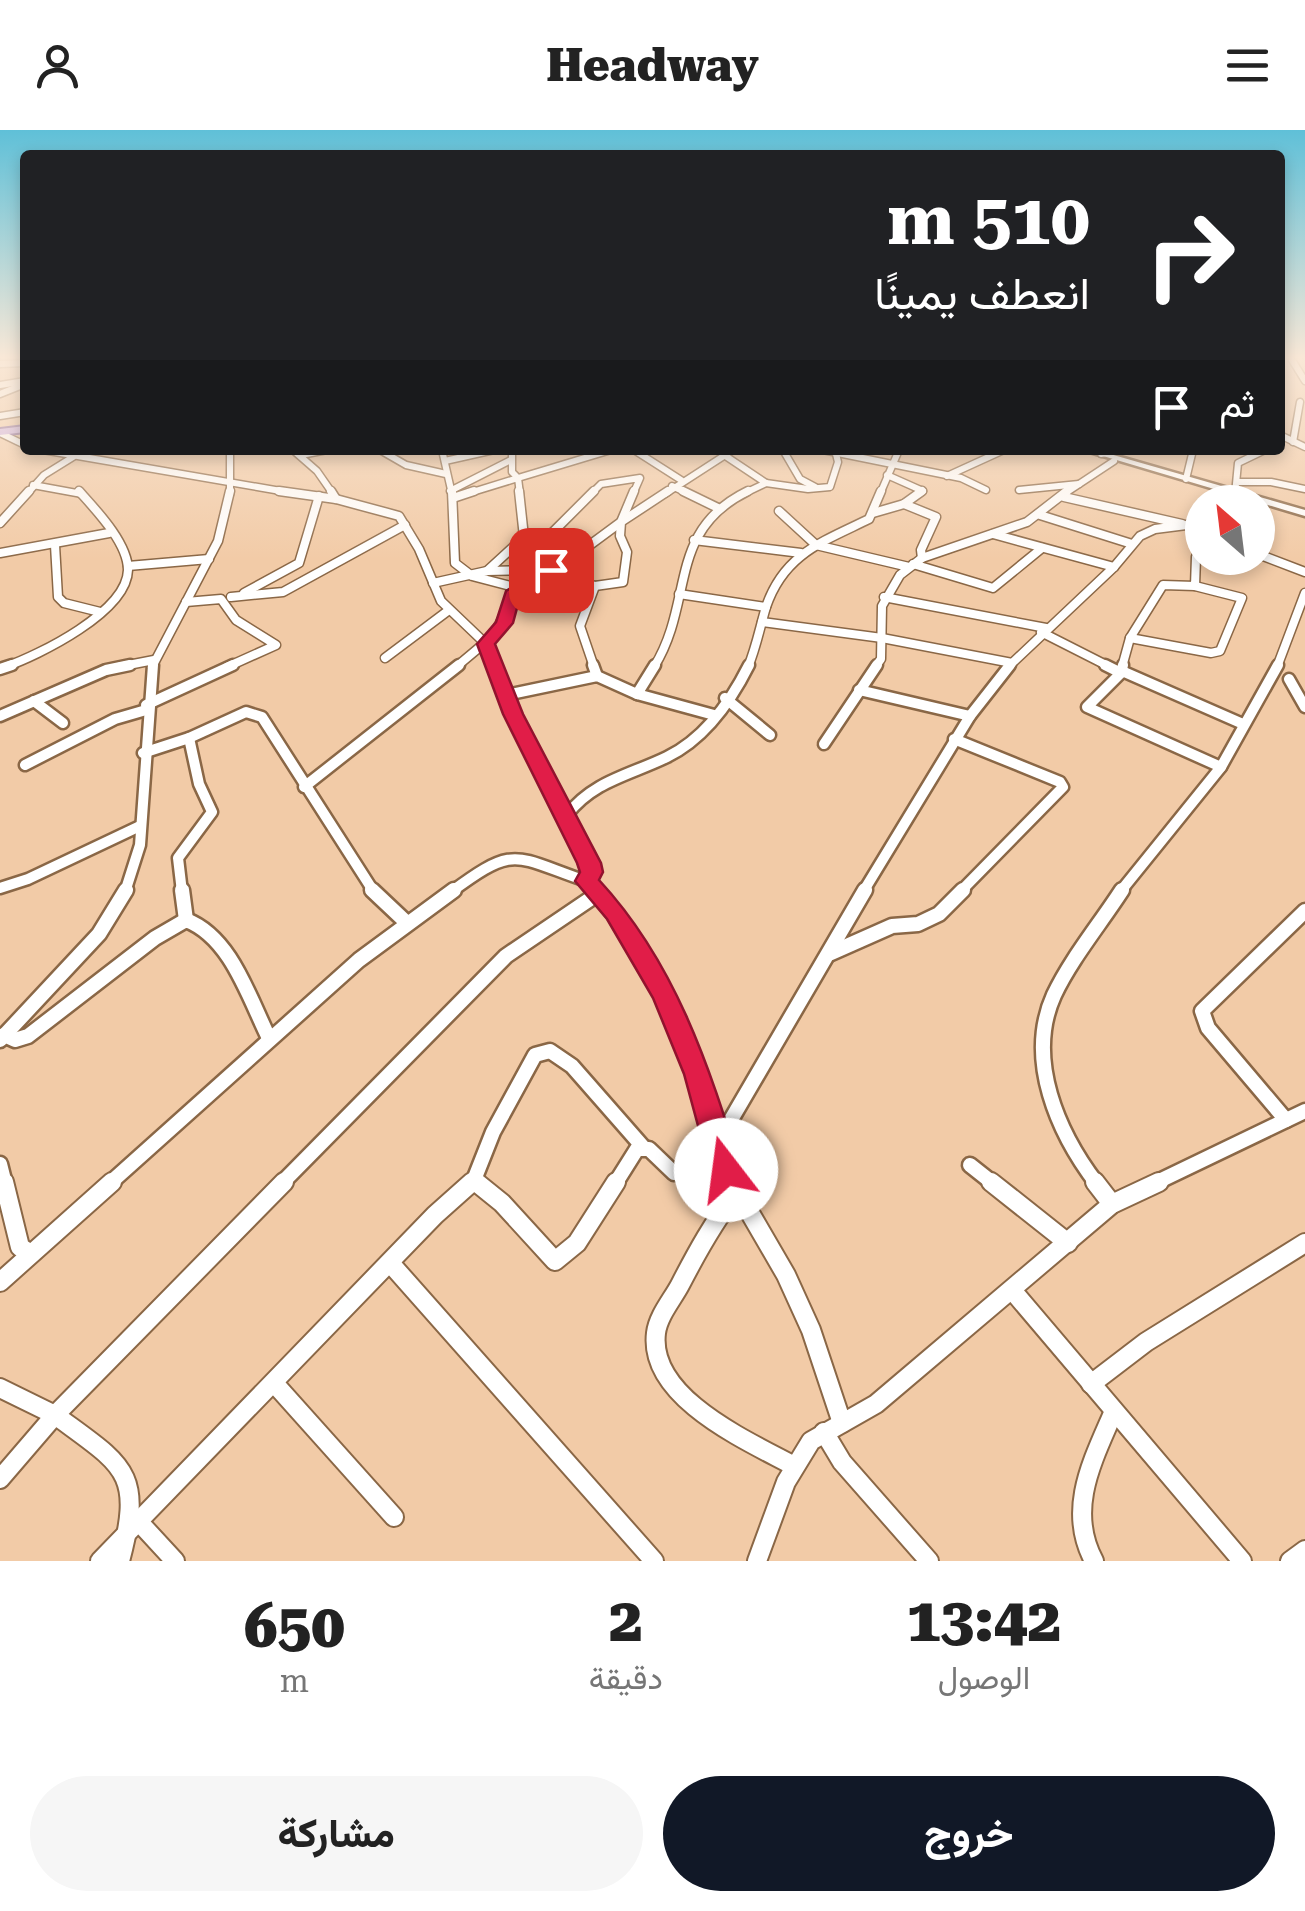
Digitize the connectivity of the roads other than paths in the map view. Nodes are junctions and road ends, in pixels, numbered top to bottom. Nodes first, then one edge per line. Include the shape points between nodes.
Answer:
1 (1296, 426) edge
2 (1285, 439) edge
3 (1293, 442) junction
4 (1305, 447) edge
5 (68, 455) edge
6 (230, 455) edge
7 (299, 455) edge
8 (389, 455) edge
9 (443, 455) edge
10 (471, 455) edge
11 (512, 455) edge
12 (597, 455) edge
13 (641, 455) edge
14 (725, 455) edge
15 (731, 455) edge
16 (785, 455) edge
17 (835, 455) edge
18 (846, 455) edge
19 (896, 455) edge
20 (993, 455) edge
21 (1093, 455) edge
22 (1104, 455) edge
23 (1192, 455) edge
24 (1254, 455) edge
25 (73, 456) junction
26 (511, 460) junction
27 (444, 461) junction
28 (1114, 461) junction
29 (663, 470) junction
30 (889, 470) junction
31 (446, 474) junction
32 (947, 476) junction
33 (518, 478) junction
34 (640, 478) junction
35 (1186, 479) junction
36 (681, 480) junction
37 (585, 482) dead end
38 (605, 482) junction
39 (1239, 482) junction
40 (766, 483) junction
41 (230, 484) junction
42 (1080, 484) junction
43 (33, 485) junction
44 (1192, 485) edge
45 (1201, 485) edge
46 (1238, 485) edge
47 (672, 486) junction
48 (821, 489) junction
49 (1305, 489) edge
50 (986, 490) dead end
51 (1019, 490) dead end
52 (452, 495) junction
53 (319, 496) junction
54 (1064, 496) junction
55 (336, 499) junction
56 (904, 504) junction
57 (718, 508) junction
58 (1275, 508) edge
59 (1275, 508) edge
60 (779, 511) dead end
61 (872, 513) junction
62 (1040, 515) junction
63 (1305, 515) edge
64 (621, 522) junction
65 (0, 523) edge
66 (406, 525) junction
67 (1185, 525) edge
68 (1185, 525) edge
69 (109, 532) junction
70 (993, 534) junction
71 (524, 536) junction
72 (694, 540) junction
73 (55, 544) junction
74 (816, 544) junction
75 (1132, 544) junction
76 (1042, 548) junction
77 (0, 552) edge
78 (801, 553) junction
79 (209, 559) junction
80 (1275, 561) edge
81 (915, 563) junction
82 (128, 566) junction
83 (1114, 566) junction
84 (488, 571) junction
85 (548, 572) junction
86 (1305, 572) edge
87 (1195, 575) edge
88 (472, 576) junction
89 (433, 583) junction
90 (596, 586) junction
91 (1195, 586) junction
92 (518, 588) junction
93 (679, 594) junction
94 (884, 597) junction
95 (1304, 597) edge
96 (226, 598) junction
97 (186, 602) junction
98 (766, 607) junction
99 (449, 610) junction
100 (100, 612) junction
101 (762, 622) junction
102 (1044, 630) junction
103 (882, 638) junction
104 (1130, 638) junction
105 (486, 644) junction
106 (386, 658) dead end
107 (154, 660) junction
108 (1012, 664) junction
109 (0, 669) edge
110 (1122, 672) junction
111 (1274, 675) junction
112 (597, 676) junction
113 (1289, 679) junction
114 (1305, 682) edge
115 (859, 690) junction
116 (636, 694) junction
117 (506, 695) junction
118 (725, 698) junction
119 (34, 701) junction
120 (1305, 707) edge
121 (146, 708) junction
122 (714, 715) junction
123 (0, 716) edge
124 (970, 716) junction
125 (63, 723) dead end
126 (1243, 724) junction
127 (770, 735) dead end
128 (190, 738) junction
129 (954, 739) junction
130 (824, 744) dead end
131 (143, 753) junction
132 (25, 765) dead end
133 (1221, 767) junction
134 (304, 787) junction
135 (566, 815) junction
136 (140, 826) junction
137 (586, 881) junction
138 (4, 888) edge
139 (599, 893) junction
140 (0, 901) edge
141 (1305, 911) edge
142 (186, 920) junction
143 (406, 923) junction
144 (831, 953) junction
145 (2, 1038) edge
146 (270, 1038) junction
147 (1305, 1111) edge
148 (1286, 1120) junction
149 (718, 1142) junction
150 (643, 1148) junction
151 (0, 1164) edge
152 (970, 1165) dead end
153 (474, 1180) junction
154 (738, 1192) junction
155 (1112, 1204) junction
156 (1068, 1243) junction
157 (1305, 1243) edge
158 (29, 1254) junction
159 (390, 1264) junction
160 (0, 1282) edge
161 (1012, 1290) junction
162 (274, 1383) junction
163 (1091, 1384) junction
164 (0, 1388) edge
165 (1114, 1411) junction
166 (56, 1415) junction
167 (833, 1428) junction
168 (794, 1466) junction
169 (0, 1478) edge
170 (394, 1516) dead end
171 (134, 1527) junction
172 (1305, 1550) edge
173 (100, 1561) edge
174 (120, 1561) edge
175 (175, 1561) edge
176 (654, 1561) edge
177 (757, 1561) edge
178 (929, 1561) edge
179 (1094, 1561) edge
180 (1242, 1561) edge
181 (1290, 1561) edge

1 - 3 street
2 - 3 street
3 - 4 street
5 - 25 street
6 - 41 street
7 - 55 street
8 - 31 street
9 - 27 street
10 - 27 street
11 - 26 street
12 - 33 street
13 - 29 street
14 - 36 street
15 - 40 street
16 - 48 street via 800,479
17 - 48 street via 830,487
18 - 30 street
19 - 30 street
20 - 32 street
21 - 28 street
22 - 35 street
23 - 35 street
24 - 39 street via 1238,463
25 - 41 street
25 - 43 street
26 - 33 street
26 - 52 street
27 - 31 street
28 - 42 street
28 - 44 street
29 - 34 street
29 - 36 street
30 - 32 street
30 - 56 street via 923,490
30 - 61 street
31 - 52 street
32 - 50 street
33 - 52 street
33 - 71 street
34 - 38 street
34 - 64 street
35 - 45 street
36 - 47 street
37 - 38 street
38 - 71 street via 550,535
39 - 46 street
39 - 49 street
40 - 48 street
40 - 57 street
41 - 53 street
41 - 79 street via 226,518
42 - 51 street
42 - 54 street
43 - 65 street
43 - 69 street via 79,491
47 - 57 street
47 - 64 street
52 - 88 street via 453,557
53 - 55 street
53 - 96 street via 299,562
54 - 62 street
54 - 67 street
55 - 66 street via 390,512
56 - 61 street
56 - 81 street via 936,517
57 - 72 street
58 - 63 street
59 - 63 street
60 - 74 street
61 - 74 street
62 - 70 street
62 - 75 street
64 - 85 street
64 - 90 street via 623,582
66 - 89 street
66 - 96 street via 283,592
68 - 75 street via 1155,529
69 - 73 street
69 - 82 street
70 - 76 street
70 - 81 street
71 - 84 street
72 - 78 street
72 - 93 street
73 - 77 street
73 - 100 street via 58,597
74 - 78 street
74 - 81 street
75 - 83 street
76 - 81 street via 993,588
76 - 83 street
78 - 98 street via 779,575
79 - 82 street
79 - 97 street
80 - 86 street
81 - 94 street
82 - 100 street via 126,579
83 - 102 street
84 - 85 street
84 - 88 street
85 - 90 street
85 - 92 street
87 - 91 street
88 - 89 street
88 - 92 street
89 - 99 street
90 - 112 street via 580,626
91 - 104 street via 1163,585
91 - 104 street via 1242,598 1220,651
92 - 105 street via 504,623
93 - 98 street
93 - 116 street via 664,649
94 - 102 street
94 - 103 street
95 - 111 street
96 - 97 street
96 - 121 street via 236,620 276,645
97 - 107 street
98 - 101 street
99 - 105 street
99 - 106 street
100 - 109 street via 49,648
101 - 103 street
101 - 118 street via 748,668
102 - 108 street
102 - 110 street
103 - 108 street
103 - 115 street via 881,659
104 - 110 street
105 - 117 street
105 - 134 street
107 - 119 street via 106,670
107 - 121 street
108 - 124 street
110 - 126 street
110 - 133 street via 1089,709
111 - 113 street
111 - 126 street
112 - 116 street
112 - 117 street
113 - 114 street
113 - 120 street
115 - 124 street
115 - 130 street
116 - 122 street
117 - 135 street
118 - 122 street
118 - 127 street
119 - 123 street
119 - 125 street
121 - 131 street
121 - 132 street
122 - 135 street via 686,746 598,786
124 - 129 street
126 - 133 street
128 - 131 street
128 - 134 street via 256,712
128 - 142 street via 212,812 178,858
129 - 144 street
129 - 144 street via 1063,787 939,914
131 - 136 street
133 - 155 street via 1123,888 1054,995 1044,1032 1043,1068 1058,1118 1073,1154
134 - 143 street via 374,893
135 - 137 street via 592,872
136 - 138 street
136 - 145 street via 134,868 115,910
137 - 139 street
137 - 143 street via 505,858
138 - 140 street
139 - 149 street via 666,995
139 - 166 street via 506,956
141 - 148 street via 1202,1012 1208,1028
142 - 145 street via 28,1036
142 - 146 street via 204,926 218,942
143 - 146 street
144 - 149 street
146 - 158 street
147 - 148 street
148 - 155 street
149 - 150 street via 682,1173
149 - 154 street
150 - 153 street via 577,1244 556,1261
150 - 153 street via 572,1066 556,1053 541,1052 518,1084
151 - 158 street via 20,1247
152 - 156 street
153 - 159 street
154 - 167 street via 811,1330
154 - 168 street via 712,1222 656,1330 655,1355 666,1380 688,1401
155 - 156 street
156 - 161 street
157 - 163 street
158 - 160 street
159 - 162 street
159 - 176 street
161 - 163 street
161 - 167 street via 876,1404
162 - 170 street
162 - 171 street
163 - 165 street
164 - 166 street
165 - 179 street via 1080,1504 1080,1535
165 - 180 street
166 - 169 street
166 - 171 street via 124,1469
167 - 168 street via 811,1442
167 - 178 street via 842,1462
168 - 177 street
171 - 173 street
171 - 174 street
171 - 175 street
172 - 181 street

